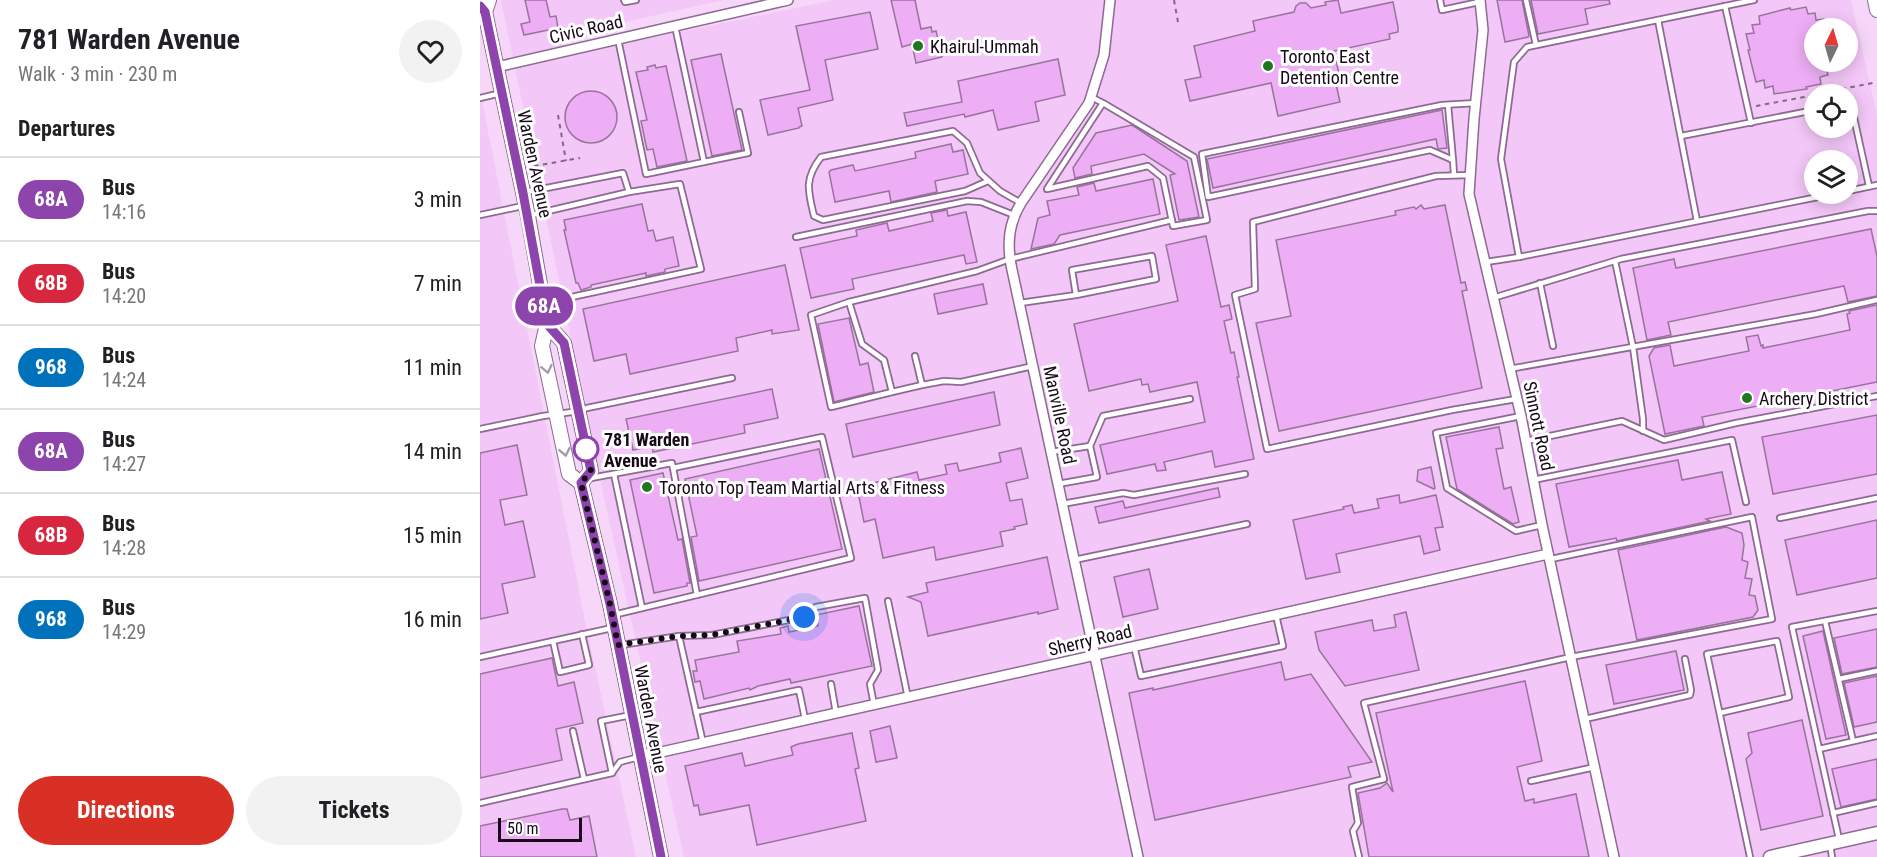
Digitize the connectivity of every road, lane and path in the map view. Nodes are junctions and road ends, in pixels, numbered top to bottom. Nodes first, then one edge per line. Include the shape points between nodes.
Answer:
1 (624, 0) edge
2 (636, 0) edge
3 (788, 0) edge
4 (1110, 0) edge
5 (1174, 0) edge
6 (1440, 0) edge
7 (1526, 0) edge
8 (1754, 0) edge
9 (1875, 0) edge
10 (1480, 1) edge
11 (760, 3) edge
12 (485, 6) edge
13 (1725, 6) junction
14 (1877, 9) edge
15 (1658, 20) junction
16 (1178, 22) dead end
17 (675, 26) junction
18 (618, 39) junction
19 (1536, 45) junction
20 (496, 67) junction
21 (1873, 83) dead end
22 (1858, 86) edge
23 (502, 93) junction
24 (1804, 96) edge
25 (1091, 97) junction
26 (480, 98) edge
27 (1103, 103) junction
28 (1476, 103) junction
29 (1448, 105) junction
30 (1747, 108) junction
31 (739, 112) dead end
32 (1804, 112) edge
33 (558, 115) dead end
34 (1751, 123) junction
35 (1681, 136) junction
36 (1858, 136) edge
37 (580, 158) dead end
38 (566, 160) junction
39 (1453, 160) junction
40 (704, 162) junction
41 (534, 166) dead end
42 (1471, 175) junction
43 (1454, 176) junction
44 (988, 181) junction
45 (1877, 185) edge
46 (1869, 186) junction
47 (1858, 188) edge
48 (629, 192) junction
49 (1804, 200) edge
50 (1021, 204) junction
51 (526, 205) junction
52 (1877, 211) edge
53 (480, 215) edge
54 (1014, 215) junction
55 (1172, 220) junction
56 (1697, 221) junction
57 (796, 237) dead end
58 (1519, 257) junction
59 (1010, 259) junction
60 (1615, 261) junction
61 (1485, 262) junction
62 (1540, 283) junction
63 (1076, 295) junction
64 (1493, 298) junction
65 (1877, 300) edge
66 (849, 302) junction
67 (543, 303) junction
68 (1020, 303) junction
69 (547, 324) junction
70 (1553, 346) dead end
71 (1634, 347) junction
72 (915, 356) dead end
73 (1033, 366) junction
74 (1509, 369) junction
75 (732, 378) dead end
76 (922, 385) junction
77 (892, 392) junction
78 (1877, 396) edge
79 (1190, 399) dead end
80 (1516, 399) junction
81 (579, 411) junction
82 (556, 415) junction
83 (1521, 416) junction
84 (480, 429) edge
85 (1643, 431) junction
86 (1526, 441) junction
87 (1090, 446) junction
88 (1051, 452) junction
89 (673, 468) junction
90 (614, 474) junction
91 (1245, 474) dead end
92 (1533, 480) junction
93 (583, 481) junction
94 (1058, 484) junction
95 (1877, 498) edge
96 (1746, 502) dead end
97 (1062, 504) junction
98 (1780, 518) dead end
99 (1247, 524) dead end
100 (1542, 525) junction
101 (1549, 557) junction
102 (1074, 560) junction
103 (697, 595) junction
104 (888, 600) dead end
105 (642, 608) junction
106 (1877, 611) edge
107 (1276, 615) junction
108 (1825, 621) junction
109 (614, 622) junction
110 (582, 634) junction
111 (679, 636) junction
112 (553, 641) junction
113 (618, 645) junction
114 (1134, 646) junction
115 (1095, 655) junction
116 (480, 657) edge
117 (1571, 657) junction
118 (1685, 659) dead end
119 (1877, 671) edge
120 (1839, 679) junction
121 (831, 684) dead end
122 (908, 698) junction
123 (873, 705) junction
124 (696, 712) junction
125 (1720, 713) junction
126 (836, 714) junction
127 (631, 715) junction
128 (1585, 719) junction
129 (806, 720) junction
130 (573, 731) dead end
131 (1877, 736) edge
132 (1853, 741) junction
133 (703, 743) junction
134 (1819, 749) junction
135 (639, 757) junction
136 (1595, 767) junction
137 (612, 773) junction
138 (584, 779) junction
139 (1531, 781) dead end
140 (480, 803) edge
141 (1877, 803) edge
142 (1833, 813) junction
143 (1877, 833) edge
144 (1834, 843) junction
145 (1774, 856) edge
146 (661, 857) edge
147 (1138, 857) edge
148 (1359, 857) edge
149 (1614, 857) edge
150 (1750, 857) edge
151 (1833, 857) edge

1 - 2 lane
3 - 11 street, Civic Road
4 - 25 street, Manville Road via 1104,55
5 - 16 path
6 - 10 lane via 1442,10
7 - 19 lane
8 - 13 lane
9 - 14 main road
10 - 28 street, Sinnott Road via 1484,30
11 - 17 street, Civic Road
12 - 20 main road, Warden Avenue
13 - 15 lane
13 - 30 lane
15 - 19 lane
15 - 35 lane
17 - 18 street, Civic Road
17 - 40 lane
18 - 20 street, Civic Road
18 - 40 lane via 646,174
19 - 58 lane via 1527,47 1514,62 1500,159
20 - 23 main road, Warden Avenue
21 - 22 path
23 - 26 lane
23 - 51 main road, Warden Avenue
24 - 30 path
25 - 27 lane
25 - 50 street, Manville Road
27 - 55 lane via 1194,157 1207,220 1173,226
27 - 55 lane via 1047,189 1148,165 1163,178
28 - 29 lane
28 - 42 street, Sinnott Road
29 - 39 lane
29 - 39 lane via 1202,154 1202,159 1208,197 1430,150
30 - 34 lane
31 - 40 lane via 748,153
32 - 34 lane
33 - 38 path
34 - 35 lane
35 - 56 lane
36 - 46 lane
37 - 38 path
38 - 41 path
39 - 43 lane
42 - 43 lane
42 - 61 street, Sinnott Road via 1469,194
43 - 80 lane via 1436,176 1253,222 1255,289 1235,295 1267,449
44 - 44 lane via 966,144 953,131 821,157 812,169 808,192 814,216 824,220 965,191
44 - 50 lane
45 - 46 lane
46 - 47 lane
48 - 51 lane
48 - 51 lane via 623,173
48 - 67 lane via 680,184 702,269
49 - 56 lane
50 - 54 street, Manville Road
51 - 53 lane
51 - 67 main road, Warden Avenue
52 - 60 lane
54 - 57 lane via 981,202 967,201
54 - 59 street, Manville Road via 1009,236
55 - 59 lane
56 - 58 lane
58 - 61 lane
59 - 66 lane via 977,271
59 - 68 street, Manville Road
60 - 62 lane
60 - 71 lane
61 - 64 street, Sinnott Road
62 - 64 lane
62 - 70 lane
63 - 63 lane via 1156,279 1152,256 1072,270
63 - 68 lane
64 - 74 street, Sinnott Road
65 - 71 lane
66 - 77 lane via 862,344 884,360
66 - 77 lane via 811,315 831,407
67 - 69 main road, Warden Avenue
68 - 73 street, Manville Road
69 - 81 main road, Warden Avenue via 564,343
69 -> 82 main road, Warden Avenue via 542,346
71 - 74 lane
71 - 85 lane
72 - 76 lane
73 - 76 lane via 961,382
73 - 88 street, Manville Road
74 - 80 street, Sinnott Road
75 - 81 lane
76 - 77 lane
78 - 85 lane via 1664,440
79 - 87 lane via 1103,416
80 - 83 street, Sinnott Road
81 - 82 lane
81 - 93 main road, Warden Avenue via 591,471
82 - 84 lane
82 -> 93 main road, Warden Avenue via 569,474
83 - 86 street, Sinnott Road
83 - 100 lane via 1436,433 1448,489 1516,531
85 - 86 lane via 1622,421
86 - 92 street, Sinnott Road
87 - 88 lane
87 - 94 lane via 1097,477
88 - 94 street, Manville Road
89 - 90 lane via 672,463
89 - 103 lane
89 - 103 lane via 822,437 851,558
90 - 93 lane
90 - 105 lane
91 - 97 lane
92 - 96 lane via 1732,440
92 - 100 street, Sinnott Road
93 - 109 main road, Warden Avenue
94 - 97 street, Manville Road
95 - 98 lane
97 - 102 street, Manville Road
99 - 102 lane
100 - 101 street, Sinnott Road
101 - 107 street, Sherry Road
101 - 117 street, Sinnott Road
101 - 117 lane via 1752,517 1772,619
102 - 115 street, Manville Road
103 - 105 lane
104 - 122 lane
105 - 109 lane
106 - 108 lane
107 - 114 street, Sherry Road
107 - 114 lane via 1283,646 1141,676
108 - 120 lane
108 - 134 lane via 1792,627
109 - 110 lane
109 - 113 main road, Warden Avenue
110 - 112 lane
110 - 112 lane via 589,665 560,672
111 - 113 lane
111 - 123 lane via 712,635 804,617 816,608 865,598 878,670 870,684
111 - 124 lane
112 - 116 lane
113 - 127 main road, Warden Avenue
114 - 115 street, Sherry Road
115 - 122 street, Sherry Road
115 - 147 street, Manville Road
117 - 128 street, Sinnott Road
117 - 148 lane via 1364,703 1384,779 1352,787 1358,823 1353,831
118 - 128 lane via 1690,695
119 - 120 lane
120 - 132 lane
121 - 126 lane
122 - 123 street, Sherry Road
123 - 126 street, Sherry Road
124 - 129 lane via 799,690
124 - 133 lane
125 - 125 lane via 1707,654 1777,641 1789,697
125 - 150 lane
126 - 129 street, Sherry Road
127 - 135 main road, Warden Avenue
127 - 137 lane via 601,721
128 - 136 street, Sinnott Road
129 - 133 street, Sherry Road
130 - 138 lane
131 - 132 lane
132 - 134 lane
133 - 135 street, Sherry Road
134 - 142 lane
135 - 137 lane via 620,762
135 - 146 main road, Warden Avenue
136 - 139 lane
136 - 149 street, Sinnott Road
137 - 138 lane
138 - 140 lane
141 - 142 lane
142 - 144 lane
143 - 144 street
144 - 145 street
144 - 151 lane

